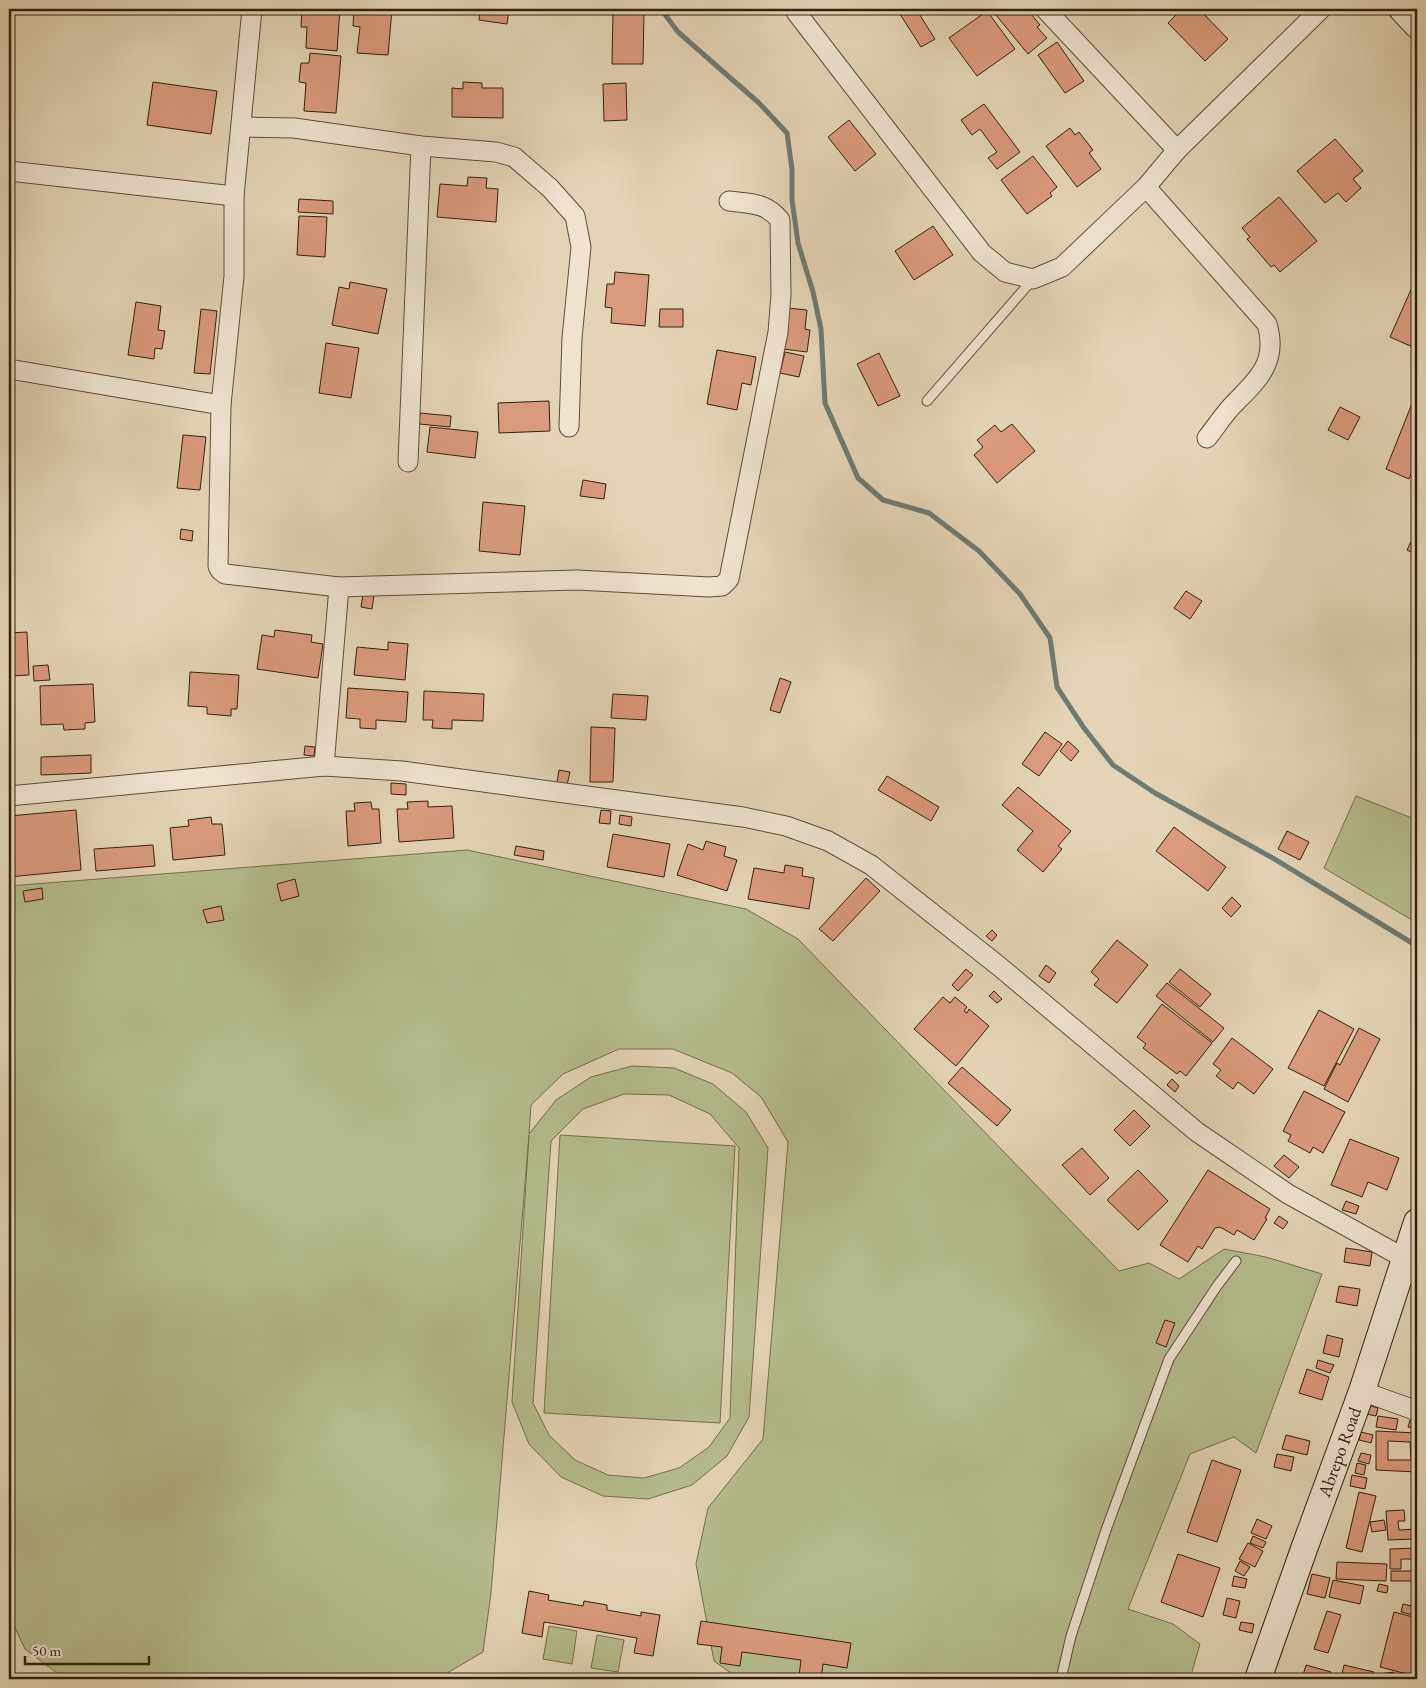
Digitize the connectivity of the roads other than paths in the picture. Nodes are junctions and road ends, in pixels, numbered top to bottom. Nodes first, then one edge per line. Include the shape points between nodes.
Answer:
1 (252, 9) edge
2 (1045, 9) edge
3 (1321, 9) edge
4 (1402, 9) edge
5 (796, 12) dead end
6 (1417, 25) edge
7 (241, 127) junction
8 (421, 146) junction
9 (1177, 150) junction
10 (9, 171) edge
11 (1146, 187) junction
12 (234, 196) junction
13 (729, 201) dead end
14 (1033, 279) junction
15 (9, 369) edge
16 (926, 401) dead end
17 (221, 405) junction
18 (569, 427) dead end
19 (1207, 438) dead end
20 (408, 462) dead end
21 (339, 586) junction
22 (324, 766) junction
23 (9, 796) edge
24 (1417, 1222) edge
25 (1404, 1258) junction
26 (1236, 1261) dead end
27 (1362, 1391) junction
28 (1417, 1411) edge
29 (1061, 1679) edge
30 (1258, 1679) edge

1 - 7 street
2 - 9 street
3 - 9 street
4 - 6 main road
5 - 14 street via 982,253 1005,272
7 - 8 street via 294,128
7 - 12 street
8 - 18 street via 496,152 514,157 550,188 575,216 581,247 572,338
8 - 20 street
9 - 11 street
10 - 12 street
11 - 14 street via 1062,267
11 - 19 street via 1266,324 1271,338 1264,371
12 - 17 street via 234,276
13 - 21 street via 762,206 780,220 781,295 778,332 736,541 728,579 722,586 577,580
14 - 16 lane
15 - 17 street
17 - 21 street via 220,570 225,574
21 - 22 street
22 - 23 street
22 - 25 street via 402,772 743,816 786,826 828,841 871,864 1198,1132 1288,1194
24 - 25 main road, Abrepo Road
25 - 27 main road, Abrepo Road
26 - 29 lane via 1169,1360 1106,1530 1071,1636
27 - 28 street
27 - 30 main road, Abrepo Road

